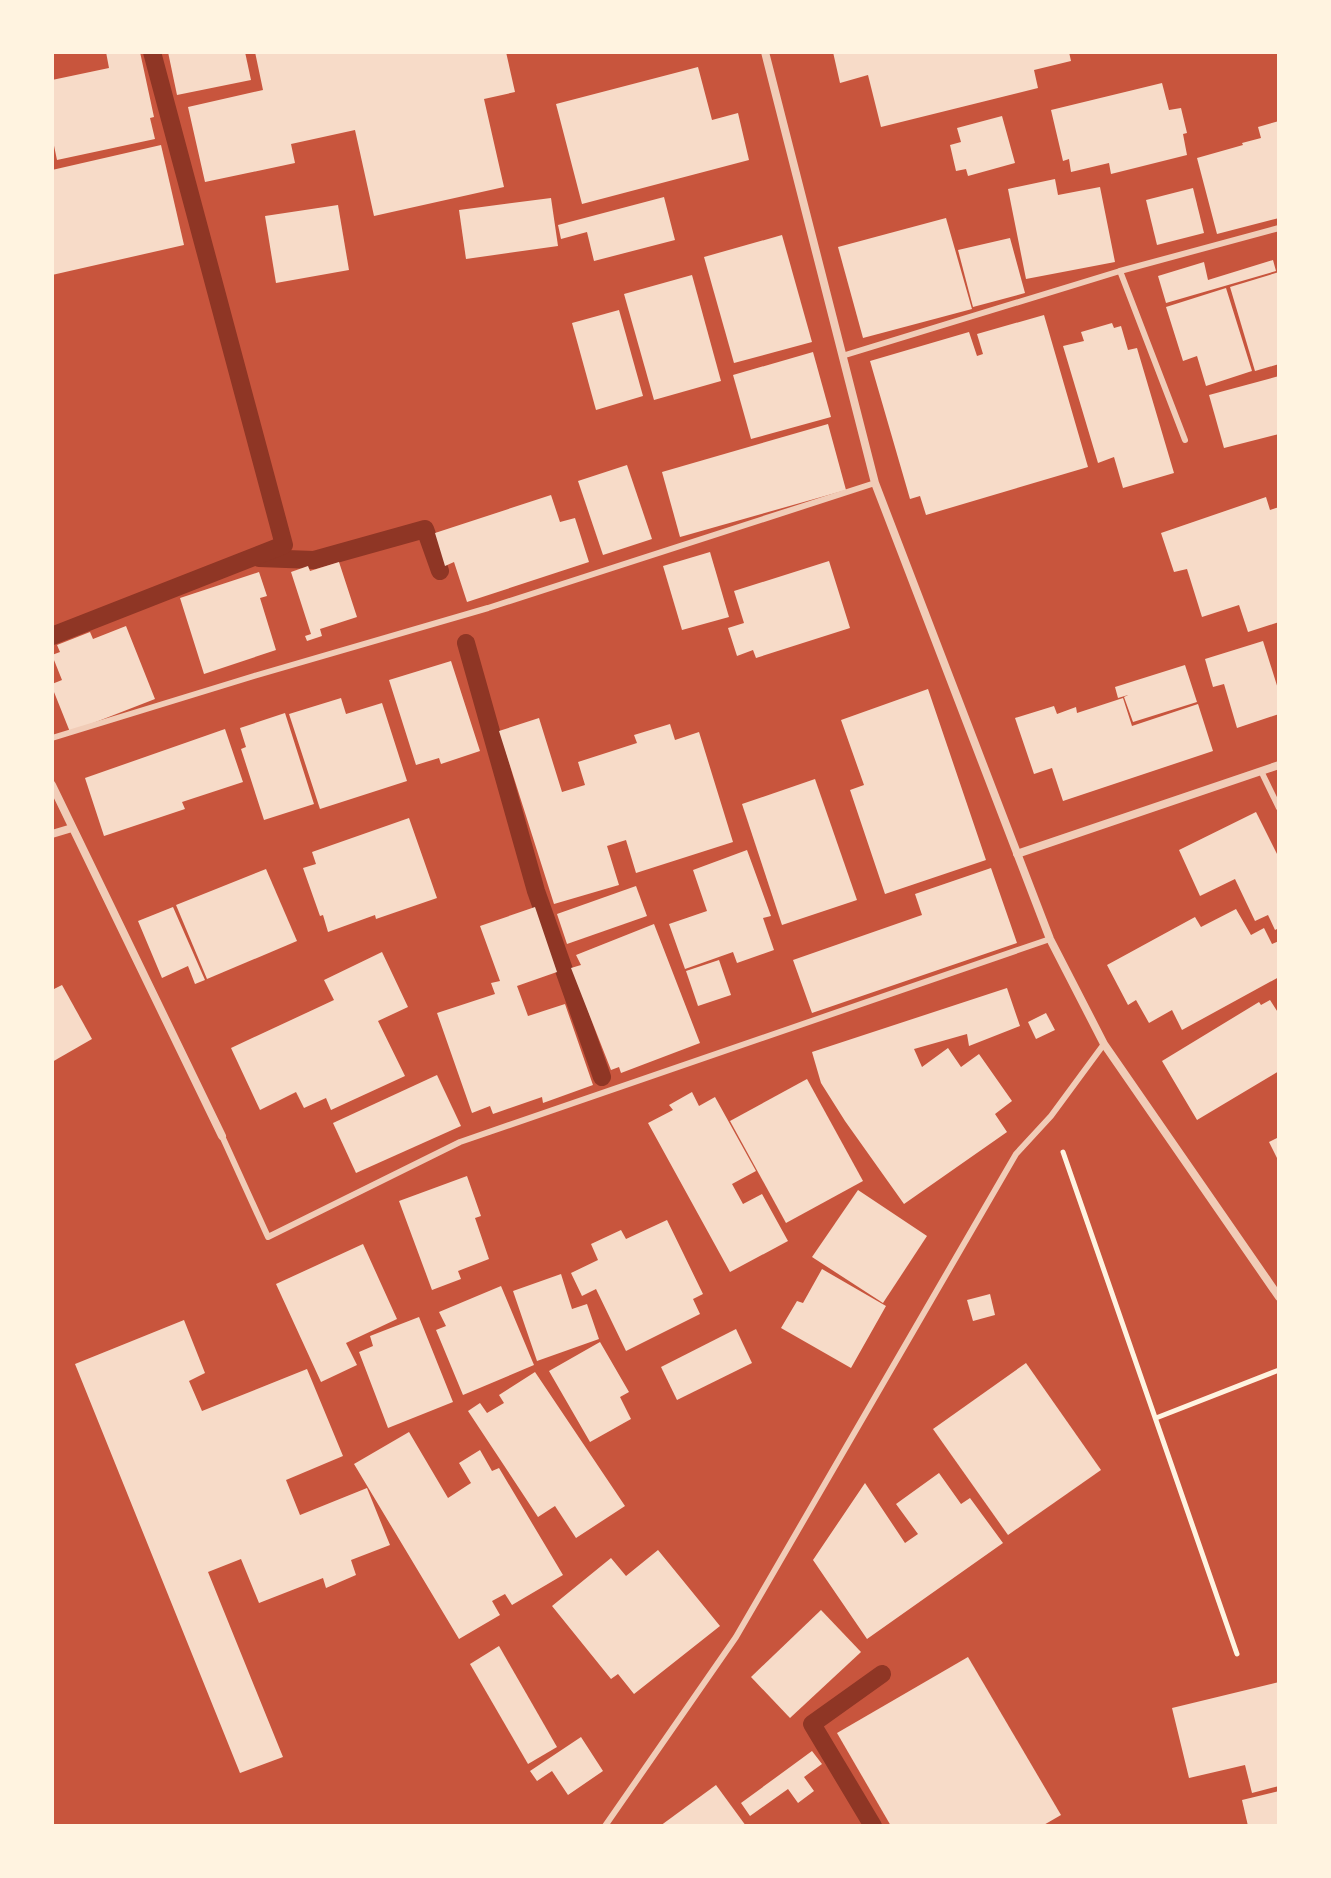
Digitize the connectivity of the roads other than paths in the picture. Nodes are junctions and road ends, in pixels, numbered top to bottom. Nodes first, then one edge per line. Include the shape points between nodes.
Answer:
1 (765, 52) edge
2 (1279, 228) edge
3 (1120, 271) junction
4 (842, 356) junction
5 (1185, 440) dead end
6 (875, 483) junction
7 (52, 738) edge
8 (1279, 765) edge
9 (1261, 771) junction
10 (52, 785) edge
11 (1279, 808) edge
12 (72, 828) junction
13 (52, 834) edge
14 (1017, 854) junction
15 (1050, 939) junction
16 (1104, 1044) junction
17 (222, 1136) joint
18 (1279, 1297) edge
19 (605, 1826) edge

1 - 4 street
2 - 3 lane
3 - 4 lane
3 - 5 lane
4 - 6 street
6 - 7 lane via 488,608
6 - 14 street
8 - 9 street
9 - 11 lane
9 - 14 street
10 - 12 street
12 - 13 street
12 - 17 street
14 - 15 street
15 - 16 street
15 - 17 lane via 460,1142 268,1237
16 - 18 street
16 - 19 lane via 1016,1154 736,1637

